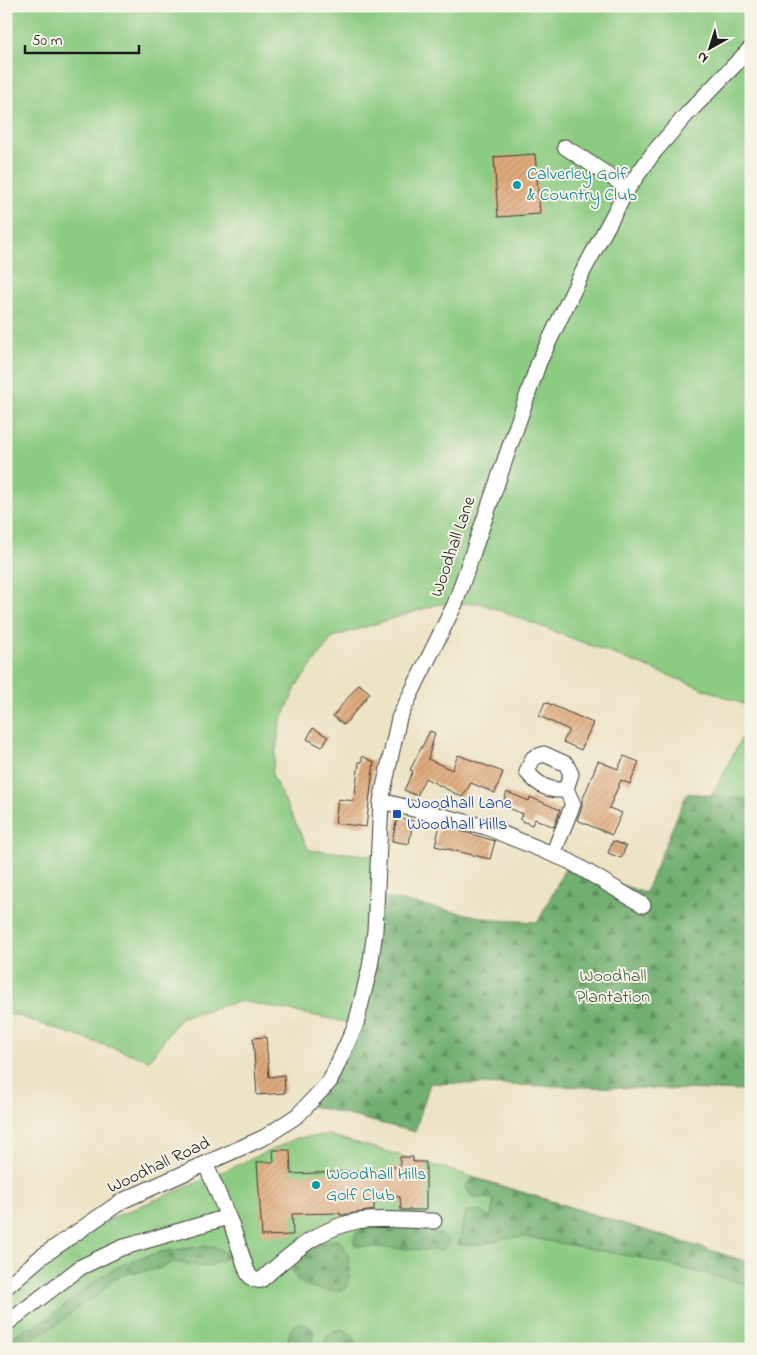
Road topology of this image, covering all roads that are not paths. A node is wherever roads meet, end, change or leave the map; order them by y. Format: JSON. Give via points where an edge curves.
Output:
{"nodes":[{"id":1,"x":751,"y":48,"type":"edge"},
{"id":2,"x":565,"y":147,"type":"dead end"},
{"id":3,"x":628,"y":188,"type":"junction"},
{"id":4,"x":566,"y":789,"type":"dead end"},
{"id":5,"x":381,"y":801,"type":"junction"},
{"id":6,"x":553,"y":854,"type":"junction"},
{"id":7,"x":643,"y":904,"type":"dead end"},
{"id":8,"x":308,"y":1105,"type":"joint"},
{"id":9,"x":206,"y":1165,"type":"junction"},
{"id":10,"x":228,"y":1217,"type":"junction"},
{"id":11,"x":434,"y":1221,"type":"dead end"},
{"id":12,"x":6,"y":1287,"type":"edge"},
{"id":13,"x":6,"y":1324,"type":"edge"}],
"edges":[{"from":1,"to":3,"type":"street","name":"Woodhall Lane","via":[[654,152]]},
{"from":2,"to":3,"type":"street"},
{"from":3,"to":5,"type":"street","name":"Woodhall Lane","via":[[539,362],[455,604],[399,718]]},
{"from":4,"to":6,"type":"street","via":[[573,804]]},
{"from":5,"to":6,"type":"street","via":[[486,827]]},
{"from":5,"to":8,"type":"street","name":"Woodhall Lane","via":[[375,931],[370,967],[356,1024],[339,1065],[330,1081]]},
{"from":6,"to":7,"type":"street","via":[[569,860]]},
{"from":8,"to":9,"type":"street","name":"Woodhall Road","via":[[265,1137]]},
{"from":9,"to":10,"type":"street"},
{"from":9,"to":12,"type":"street","name":"Woodhall Road","via":[[122,1201],[41,1257]]},
{"from":10,"to":11,"type":"street","via":[[246,1271],[257,1281],[304,1242],[358,1220]]},
{"from":10,"to":13,"type":"street","via":[[121,1248],[81,1266]]}]}
